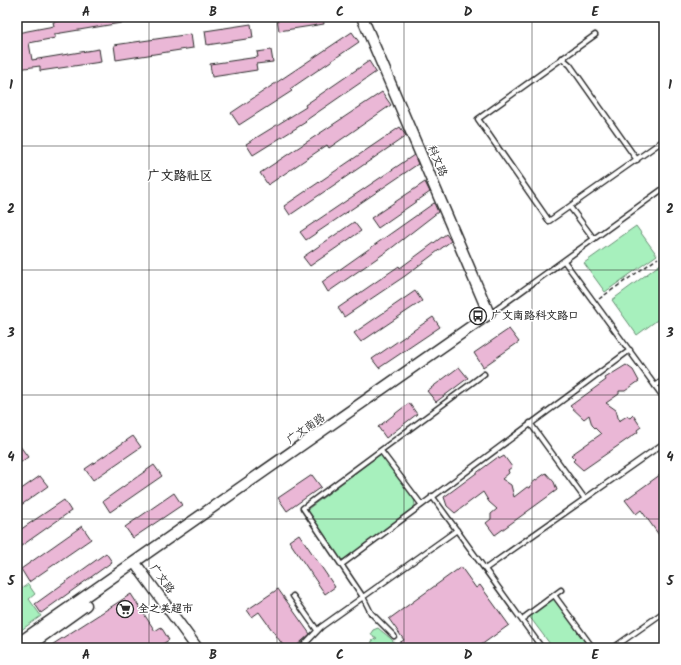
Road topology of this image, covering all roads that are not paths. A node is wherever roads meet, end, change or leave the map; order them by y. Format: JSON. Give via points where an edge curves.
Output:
{"nodes":[{"id":1,"x":362,"y":17,"type":"edge"},
{"id":2,"x":595,"y":35,"type":"dead end"},
{"id":3,"x":562,"y":58,"type":"junction"},
{"id":4,"x":664,"y":140,"type":"edge"},
{"id":5,"x":638,"y":160,"type":"junction"},
{"id":6,"x":664,"y":188,"type":"edge"},
{"id":7,"x":570,"y":207,"type":"junction"},
{"id":8,"x":594,"y":239,"type":"junction"},
{"id":9,"x":564,"y":261,"type":"junction"},
{"id":10,"x":489,"y":314,"type":"junction"},
{"id":11,"x":630,"y":350,"type":"junction"},
{"id":12,"x":484,"y":374,"type":"dead end"},
{"id":13,"x":664,"y":380,"type":"edge"},
{"id":14,"x":655,"y":386,"type":"junction"},
{"id":15,"x":664,"y":398,"type":"edge"},
{"id":16,"x":530,"y":423,"type":"junction"},
{"id":17,"x":664,"y":442,"type":"edge"},
{"id":18,"x":381,"y":451,"type":"junction"},
{"id":19,"x":432,"y":496,"type":"junction"},
{"id":20,"x":585,"y":498,"type":"junction"},
{"id":21,"x":421,"y":504,"type":"junction"},
{"id":22,"x":457,"y":530,"type":"junction"},
{"id":23,"x":135,"y":563,"type":"junction"},
{"id":24,"x":341,"y":565,"type":"junction"},
{"id":25,"x":485,"y":569,"type":"junction"},
{"id":26,"x":560,"y":590,"type":"dead end"},
{"id":27,"x":554,"y":595,"type":"junction"},
{"id":28,"x":293,"y":596,"type":"dead end"},
{"id":29,"x":363,"y":597,"type":"junction"},
{"id":30,"x":664,"y":612,"type":"edge"},
{"id":31,"x":523,"y":622,"type":"junction"},
{"id":32,"x":318,"y":630,"type":"junction"},
{"id":33,"x":394,"y":636,"type":"dead end"},
{"id":34,"x":17,"y":644,"type":"edge"},
{"id":35,"x":26,"y":648,"type":"edge"},
{"id":36,"x":197,"y":648,"type":"edge"},
{"id":37,"x":301,"y":648,"type":"edge"},
{"id":38,"x":542,"y":648,"type":"edge"},
{"id":39,"x":593,"y":648,"type":"edge"},
{"id":40,"x":613,"y":648,"type":"edge"}],
"edges":[{"from":1,"to":10,"type":"street","name":"科文路"},
{"from":2,"to":3,"type":"lane"},
{"from":3,"to":5,"type":"lane","via":[[570,65]]},
{"from":3,"to":7,"type":"lane","via":[[478,119],[549,221]]},
{"from":4,"to":5,"type":"lane"},
{"from":5,"to":7,"type":"lane"},
{"from":6,"to":8,"type":"lane"},
{"from":7,"to":8,"type":"lane"},
{"from":8,"to":9,"type":"lane"},
{"from":9,"to":10,"type":"lane"},
{"from":9,"to":11,"type":"lane"},
{"from":10,"to":23,"type":"street","name":"广文南路"},
{"from":11,"to":14,"type":"lane"},
{"from":11,"to":16,"type":"lane"},
{"from":12,"to":18,"type":"lane"},
{"from":13,"to":14,"type":"lane"},
{"from":14,"to":15,"type":"lane"},
{"from":16,"to":19,"type":"lane"},
{"from":16,"to":20,"type":"lane"},
{"from":17,"to":20,"type":"lane"},
{"from":18,"to":21,"type":"lane"},
{"from":18,"to":24,"type":"lane","via":[[303,508]]},
{"from":19,"to":21,"type":"lane"},
{"from":19,"to":22,"type":"lane"},
{"from":20,"to":25,"type":"lane"},
{"from":21,"to":24,"type":"lane"},
{"from":22,"to":25,"type":"lane"},
{"from":22,"to":29,"type":"lane"},
{"from":23,"to":34,"type":"street","name":"广文南路"},
{"from":23,"to":35,"type":"street","name":"广文南路","via":[[127,575]]},
{"from":23,"to":36,"type":"street","name":"广文路"},
{"from":24,"to":29,"type":"lane"},
{"from":25,"to":31,"type":"lane"},
{"from":26,"to":27,"type":"lane"},
{"from":27,"to":31,"type":"lane","via":[[526,616]]},
{"from":27,"to":39,"type":"lane"},
{"from":28,"to":32,"type":"lane"},
{"from":29,"to":32,"type":"lane"},
{"from":29,"to":33,"type":"lane","via":[[375,618]]},
{"from":30,"to":40,"type":"lane"},
{"from":31,"to":38,"type":"lane"},
{"from":32,"to":37,"type":"lane"}]}
